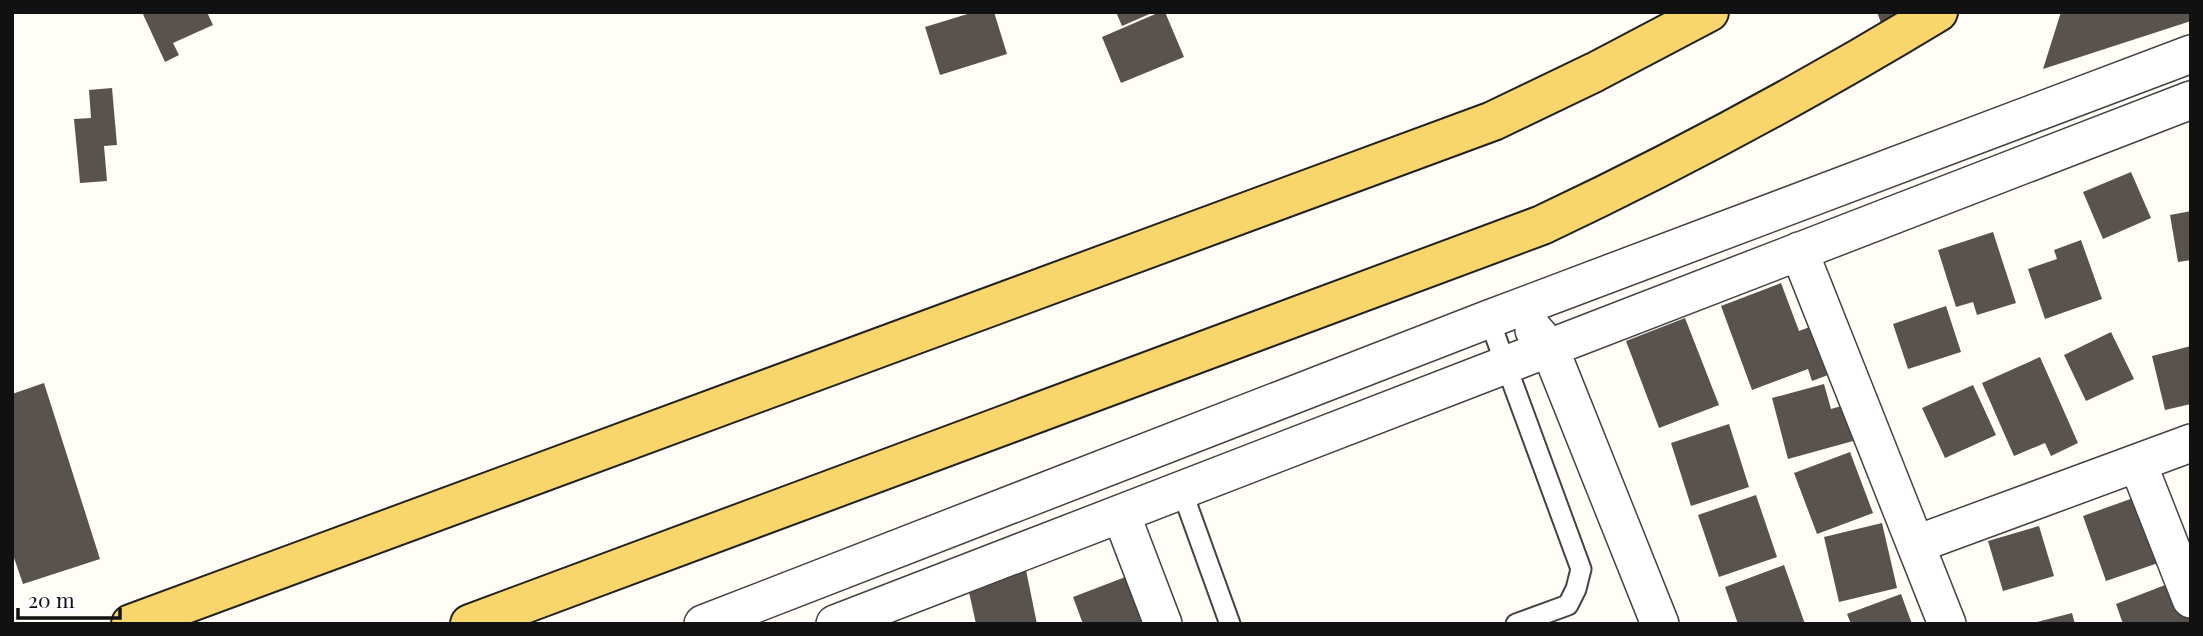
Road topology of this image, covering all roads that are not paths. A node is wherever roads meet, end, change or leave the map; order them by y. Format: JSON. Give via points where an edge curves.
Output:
{"nodes":[{"id":1,"x":1709,"y":12,"type":"edge"},
{"id":2,"x":1938,"y":12,"type":"edge"},
{"id":3,"x":2191,"y":54,"type":"edge"},
{"id":4,"x":2191,"y":100,"type":"edge"},
{"id":5,"x":1799,"y":251,"type":"junction"},
{"id":6,"x":1502,"y":314,"type":"junction"},
{"id":7,"x":1550,"y":349,"type":"junction"},
{"id":8,"x":1507,"y":365,"type":"junction"},
{"id":9,"x":1179,"y":439,"type":"junction"},
{"id":10,"x":2191,"y":443,"type":"edge"},
{"id":11,"x":2138,"y":464,"type":"junction"},
{"id":12,"x":1189,"y":488,"type":"junction"},
{"id":13,"x":1121,"y":514,"type":"junction"},
{"id":14,"x":1917,"y":544,"type":"junction"},
{"id":15,"x":2191,"y":599,"type":"edge"},
{"id":16,"x":131,"y":624,"type":"edge"},
{"id":17,"x":470,"y":624,"type":"edge"},
{"id":18,"x":703,"y":624,"type":"edge"},
{"id":19,"x":835,"y":624,"type":"edge"},
{"id":20,"x":1163,"y":624,"type":"edge"},
{"id":21,"x":1230,"y":624,"type":"edge"},
{"id":22,"x":1516,"y":624,"type":"edge"},
{"id":23,"x":1660,"y":624,"type":"edge"},
{"id":24,"x":1947,"y":624,"type":"edge"}],
"edges":[{"from":1,"to":16,"type":"main road","via":[[1493,121]]},
{"from":2,"to":17,"type":"main road","via":[[1738,128],[1542,225]]},
{"from":3,"to":6,"type":"street"},
{"from":4,"to":5,"type":"street"},
{"from":5,"to":7,"type":"street"},
{"from":5,"to":14,"type":"street"},
{"from":6,"to":7,"type":"street"},
{"from":6,"to":8,"type":"lane"},
{"from":6,"to":9,"type":"street"},
{"from":7,"to":8,"type":"street"},
{"from":7,"to":23,"type":"street"},
{"from":8,"to":12,"type":"street"},
{"from":8,"to":22,"type":"lane","via":[[1581,569],[1567,605]]},
{"from":9,"to":12,"type":"street"},
{"from":9,"to":18,"type":"street"},
{"from":10,"to":11,"type":"street"},
{"from":11,"to":14,"type":"street"},
{"from":11,"to":15,"type":"street"},
{"from":12,"to":13,"type":"street"},
{"from":12,"to":21,"type":"lane"},
{"from":13,"to":19,"type":"street"},
{"from":13,"to":20,"type":"street"},
{"from":14,"to":24,"type":"street"}]}
